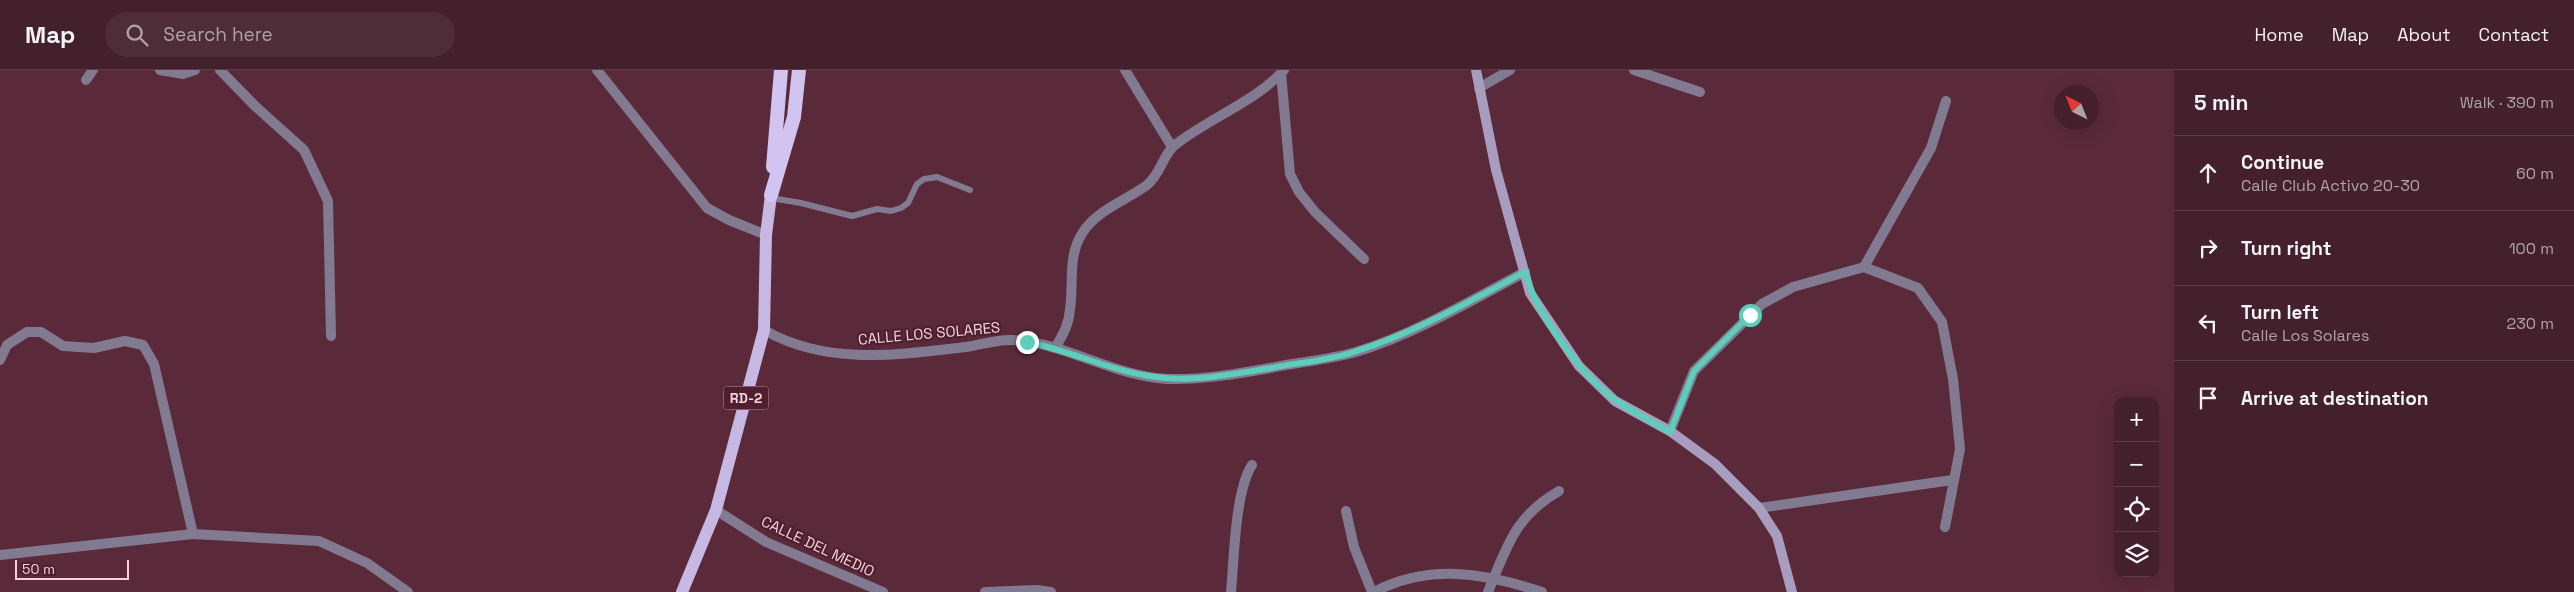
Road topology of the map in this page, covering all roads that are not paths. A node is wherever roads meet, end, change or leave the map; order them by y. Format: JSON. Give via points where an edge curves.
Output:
{"nodes":[{"id":1,"x":93,"y":70,"type":"edge"},
{"id":2,"x":160,"y":70,"type":"edge"},
{"id":3,"x":195,"y":70,"type":"edge"},
{"id":4,"x":220,"y":70,"type":"edge"},
{"id":5,"x":597,"y":70,"type":"edge"},
{"id":6,"x":781,"y":70,"type":"edge"},
{"id":7,"x":798,"y":70,"type":"edge"},
{"id":8,"x":1125,"y":70,"type":"edge"},
{"id":9,"x":1476,"y":70,"type":"edge"},
{"id":10,"x":1510,"y":70,"type":"edge"},
{"id":11,"x":1634,"y":70,"type":"edge"},
{"id":12,"x":1283,"y":72,"type":"edge"},
{"id":13,"x":86,"y":80,"type":"dead end"},
{"id":14,"x":1479,"y":88,"type":"junction"},
{"id":15,"x":1700,"y":92,"type":"dead end"},
{"id":16,"x":1946,"y":101,"type":"dead end"},
{"id":17,"x":1172,"y":147,"type":"junction"},
{"id":18,"x":970,"y":190,"type":"dead end"},
{"id":19,"x":771,"y":197,"type":"junction"},
{"id":20,"x":766,"y":235,"type":"junction"},
{"id":21,"x":1364,"y":259,"type":"dead end"},
{"id":22,"x":1864,"y":267,"type":"junction"},
{"id":23,"x":1525,"y":272,"type":"junction"},
{"id":24,"x":764,"y":330,"type":"junction"},
{"id":25,"x":330,"y":336,"type":"dead end"},
{"id":26,"x":1055,"y":348,"type":"junction"},
{"id":27,"x":0,"y":360,"type":"edge"},
{"id":28,"x":1670,"y":432,"type":"junction"},
{"id":29,"x":1252,"y":465,"type":"dead end"},
{"id":30,"x":1952,"y":480,"type":"junction"},
{"id":31,"x":1559,"y":491,"type":"dead end"},
{"id":32,"x":1759,"y":508,"type":"junction"},
{"id":33,"x":716,"y":510,"type":"junction"},
{"id":34,"x":1346,"y":511,"type":"dead end"},
{"id":35,"x":1945,"y":527,"type":"dead end"},
{"id":36,"x":193,"y":534,"type":"junction"},
{"id":37,"x":0,"y":554,"type":"edge"},
{"id":38,"x":1494,"y":578,"type":"junction"},
{"id":39,"x":408,"y":592,"type":"edge"},
{"id":40,"x":682,"y":592,"type":"edge"},
{"id":41,"x":883,"y":592,"type":"edge"},
{"id":42,"x":985,"y":592,"type":"edge"},
{"id":43,"x":1051,"y":592,"type":"edge"},
{"id":44,"x":1231,"y":592,"type":"edge"},
{"id":45,"x":1373,"y":592,"type":"edge"},
{"id":46,"x":1488,"y":592,"type":"edge"},
{"id":47,"x":1542,"y":592,"type":"edge"},
{"id":48,"x":1792,"y":592,"type":"edge"}],
"edges":[{"from":1,"to":13,"type":"street"},
{"from":2,"to":3,"type":"street","via":[[183,74]]},
{"from":4,"to":25,"type":"street","via":[[304,150],[328,201]]},
{"from":5,"to":20,"type":"street","via":[[707,208]]},
{"from":6,"to":19,"type":"highway","number":"RD-2"},
{"from":7,"to":19,"type":"highway","number":"RD-2","via":[[794,117]]},
{"from":8,"to":17,"type":"street"},
{"from":9,"to":14,"type":"main road"},
{"from":10,"to":14,"type":"street"},
{"from":11,"to":15,"type":"street"},
{"from":12,"to":17,"type":"street"},
{"from":12,"to":21,"type":"street","via":[[1290,174],[1315,212]]},
{"from":14,"to":23,"type":"main road","via":[[1496,170]]},
{"from":16,"to":22,"type":"street","via":[[1930,148]]},
{"from":17,"to":26,"type":"street","via":[[1150,183],[1095,218],[1083,232],[1070,276],[1071,308],[1066,330]]},
{"from":18,"to":19,"type":"lane","via":[[937,177],[924,179],[901,208],[891,211],[877,209],[852,216]]},
{"from":19,"to":20,"type":"main road","number":"RD-2"},
{"from":20,"to":24,"type":"main road","number":"RD-2"},
{"from":22,"to":28,"type":"street","via":[[1793,287],[1762,304],[1694,371]]},
{"from":22,"to":30,"type":"street","via":[[1918,288],[1942,322],[1953,379],[1960,449]]},
{"from":23,"to":26,"type":"street","name":"CALLE LOS SOLARES","via":[[1439,318],[1356,352],[1239,374],[1167,379],[1108,366]]},
{"from":23,"to":28,"type":"main road","via":[[1530,292],[1579,366],[1615,400]]},
{"from":24,"to":26,"type":"street","name":"CALLE LOS SOLARES","via":[[804,348],[866,356],[1013,340]]},
{"from":24,"to":33,"type":"main road","number":"RD-2"},
{"from":27,"to":36,"type":"street","via":[[7,345],[27,332],[41,332],[63,346],[94,348],[125,342],[144,345],[154,364]]},
{"from":28,"to":32,"type":"main road","via":[[1715,464]]},
{"from":29,"to":44,"type":"street","via":[[1240,501]]},
{"from":30,"to":32,"type":"street"},
{"from":30,"to":35,"type":"street"},
{"from":31,"to":38,"type":"street","via":[[1531,511],[1515,530]]},
{"from":32,"to":48,"type":"main road","via":[[1777,536]]},
{"from":33,"to":40,"type":"main road","number":"RD-2"},
{"from":33,"to":41,"type":"street","name":"CALLE DEL MEDIO","via":[[766,542]]},
{"from":34,"to":45,"type":"street","via":[[1354,547]]},
{"from":36,"to":37,"type":"street"},
{"from":36,"to":39,"type":"street","via":[[319,541],[367,562]]},
{"from":38,"to":45,"type":"street","via":[[1443,573],[1394,582]]},
{"from":38,"to":46,"type":"street"},
{"from":38,"to":47,"type":"street"},
{"from":42,"to":43,"type":"street"}]}
